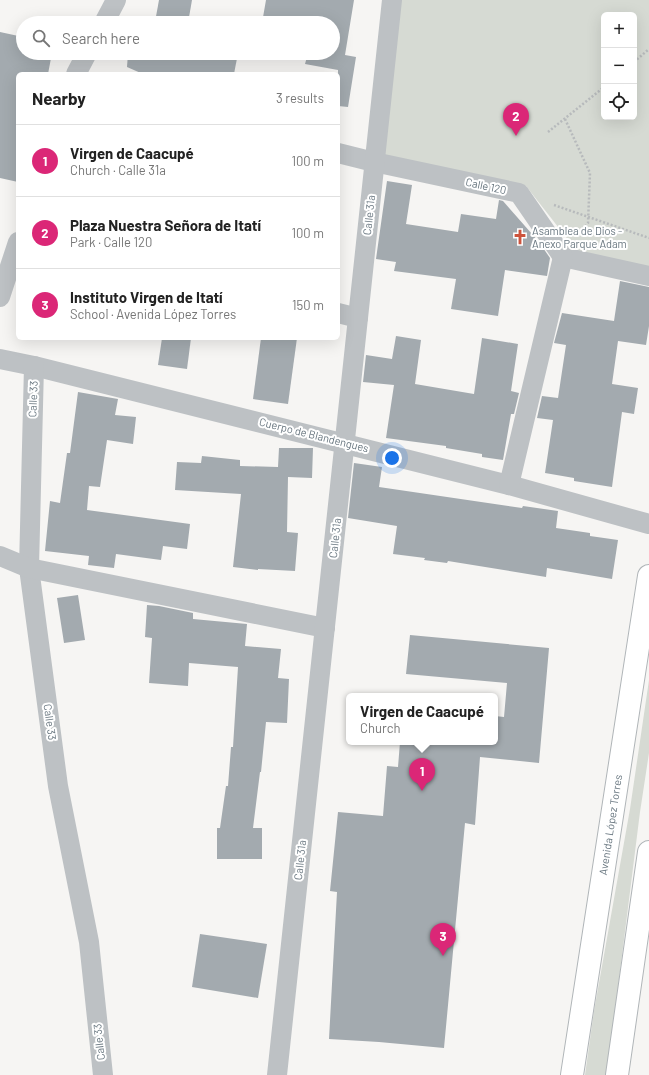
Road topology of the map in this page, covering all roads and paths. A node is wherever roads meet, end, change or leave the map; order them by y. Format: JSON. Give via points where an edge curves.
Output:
{"nodes":[{"id":1,"x":116,"y":0,"type":"edge"},
{"id":2,"x":392,"y":0,"type":"edge"},
{"id":3,"x":108,"y":16,"type":"edge"},
{"id":4,"x":649,"y":49,"type":"edge"},
{"id":5,"x":637,"y":59,"type":"edge"},
{"id":6,"x":84,"y":60,"type":"edge"},
{"id":7,"x":77,"y":72,"type":"edge"},
{"id":8,"x":601,"y":89,"type":"edge"},
{"id":9,"x":565,"y":119,"type":"junction"},
{"id":10,"x":548,"y":132,"type":"dead end"},
{"id":11,"x":340,"y":154,"type":"edge"},
{"id":12,"x":374,"y":162,"type":"junction"},
{"id":13,"x":554,"y":205,"type":"dead end"},
{"id":14,"x":588,"y":217,"type":"junction"},
{"id":15,"x":649,"y":238,"type":"edge"},
{"id":16,"x":16,"y":248,"type":"edge"},
{"id":17,"x":562,"y":257,"type":"junction"},
{"id":18,"x":649,"y":276,"type":"edge"},
{"id":19,"x":0,"y":297,"type":"edge"},
{"id":20,"x":340,"y":314,"type":"edge"},
{"id":21,"x":358,"y":318,"type":"junction"},
{"id":22,"x":0,"y":359,"type":"edge"},
{"id":23,"x":34,"y":366,"type":"junction"},
{"id":24,"x":345,"y":443,"type":"junction"},
{"id":25,"x":510,"y":485,"type":"junction"},
{"id":26,"x":649,"y":524,"type":"edge"},
{"id":27,"x":0,"y":556,"type":"edge"},
{"id":28,"x":29,"y":568,"type":"junction"},
{"id":29,"x":649,"y":576,"type":"edge"},
{"id":30,"x":325,"y":628,"type":"junction"},
{"id":31,"x":649,"y":852,"type":"edge"},
{"id":32,"x":103,"y":1075,"type":"edge"},
{"id":33,"x":278,"y":1075,"type":"edge"},
{"id":34,"x":572,"y":1075,"type":"edge"},
{"id":35,"x":617,"y":1075,"type":"edge"}],
"edges":[{"from":1,"to":3,"type":"street"},
{"from":2,"to":12,"type":"street","name":"Calle 31a"},
{"from":4,"to":5,"type":"path"},
{"from":6,"to":7,"type":"street"},
{"from":8,"to":9,"type":"path"},
{"from":9,"to":10,"type":"path"},
{"from":9,"to":14,"type":"path","via":[[590,173]]},
{"from":11,"to":12,"type":"street","name":"Calle 120"},
{"from":12,"to":17,"type":"street","name":"Calle 120","via":[[519,193]]},
{"from":12,"to":21,"type":"street","name":"Calle 31a"},
{"from":13,"to":14,"type":"path"},
{"from":14,"to":15,"type":"path"},
{"from":14,"to":17,"type":"path","via":[[588,223]]},
{"from":16,"to":19,"type":"street"},
{"from":17,"to":18,"type":"street"},
{"from":17,"to":25,"type":"street"},
{"from":20,"to":21,"type":"street"},
{"from":21,"to":24,"type":"street","name":"Calle 31a"},
{"from":22,"to":23,"type":"street","name":"Cuerpo de Blandengues"},
{"from":23,"to":24,"type":"street","name":"Cuerpo de Blandengues"},
{"from":23,"to":28,"type":"street","name":"Calle 33"},
{"from":24,"to":25,"type":"street","name":"Cuerpo de Blandengues"},
{"from":24,"to":30,"type":"street","name":"Calle 31a"},
{"from":25,"to":26,"type":"street","name":"Cuerpo de Blandengues"},
{"from":27,"to":28,"type":"street"},
{"from":28,"to":30,"type":"street"},
{"from":28,"to":32,"type":"street","name":"Calle 33","via":[[58,786],[89,942]]},
{"from":29,"to":34,"type":"main road","name":"Avenida López Torres"},
{"from":30,"to":33,"type":"street","name":"Calle 31a"},
{"from":31,"to":35,"type":"main road"}]}
